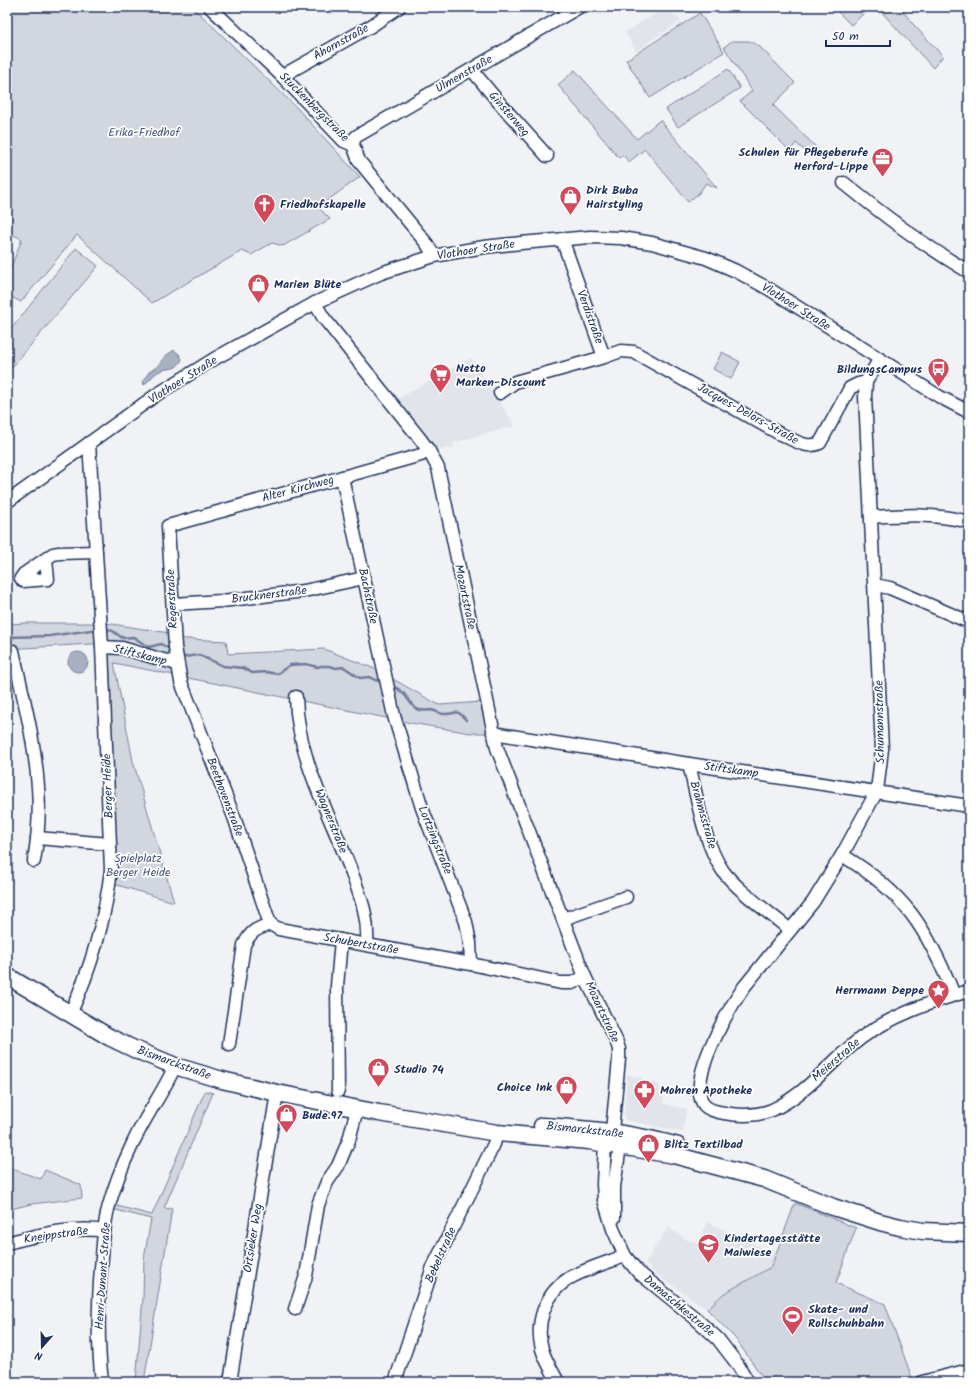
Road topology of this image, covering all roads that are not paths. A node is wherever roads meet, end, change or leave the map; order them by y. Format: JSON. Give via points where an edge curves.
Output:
{"nodes":[{"id":1,"x":210,"y":7,"type":"edge"},
{"id":2,"x":400,"y":7,"type":"edge"},
{"id":3,"x":579,"y":7,"type":"edge"},
{"id":4,"x":472,"y":70,"type":"junction"},
{"id":5,"x":282,"y":76,"type":"junction"},
{"id":6,"x":353,"y":145,"type":"junction"},
{"id":7,"x":547,"y":156,"type":"dead end"},
{"id":8,"x":844,"y":183,"type":"dead end"},
{"id":9,"x":562,"y":239,"type":"junction"},
{"id":10,"x":434,"y":256,"type":"junction"},
{"id":11,"x":969,"y":272,"type":"edge"},
{"id":12,"x":315,"y":303,"type":"junction"},
{"id":13,"x":604,"y":357,"type":"junction"},
{"id":14,"x":879,"y":360,"type":"junction"},
{"id":15,"x":866,"y":382,"type":"junction"},
{"id":16,"x":500,"y":393,"type":"dead end"},
{"id":17,"x":969,"y":412,"type":"edge"},
{"id":18,"x":89,"y":444,"type":"junction"},
{"id":19,"x":428,"y":451,"type":"junction"},
{"id":20,"x":342,"y":477,"type":"junction"},
{"id":21,"x":7,"y":502,"type":"edge"},
{"id":22,"x":870,"y":517,"type":"junction"},
{"id":23,"x":969,"y":522,"type":"edge"},
{"id":24,"x":168,"y":526,"type":"joint"},
{"id":25,"x":96,"y":552,"type":"junction"},
{"id":26,"x":46,"y":560,"type":"dead end"},
{"id":27,"x":364,"y":578,"type":"junction"},
{"id":28,"x":875,"y":585,"type":"junction"},
{"id":29,"x":173,"y":604,"type":"junction"},
{"id":30,"x":969,"y":622,"type":"edge"},
{"id":31,"x":102,"y":647,"type":"junction"},
{"id":32,"x":13,"y":651,"type":"dead end"},
{"id":33,"x":178,"y":668,"type":"junction"},
{"id":34,"x":296,"y":697,"type":"dead end"},
{"id":35,"x":394,"y":716,"type":"joint"},
{"id":36,"x":493,"y":733,"type":"junction"},
{"id":37,"x":689,"y":764,"type":"junction"},
{"id":38,"x":878,"y":792,"type":"junction"},
{"id":39,"x":969,"y":806,"type":"edge"},
{"id":40,"x":38,"y":838,"type":"junction"},
{"id":41,"x":110,"y":844,"type":"junction"},
{"id":42,"x":842,"y":855,"type":"junction"},
{"id":43,"x":34,"y":861,"type":"dead end"},
{"id":44,"x":626,"y":897,"type":"dead end"},
{"id":45,"x":563,"y":919,"type":"junction"},
{"id":46,"x":270,"y":924,"type":"junction"},
{"id":47,"x":790,"y":930,"type":"junction"},
{"id":48,"x":341,"y":940,"type":"junction"},
{"id":49,"x":367,"y":945,"type":"junction"},
{"id":50,"x":471,"y":964,"type":"junction"},
{"id":51,"x":7,"y":976,"type":"edge"},
{"id":52,"x":585,"y":977,"type":"junction"},
{"id":53,"x":969,"y":991,"type":"edge"},
{"id":54,"x":954,"y":995,"type":"junction"},
{"id":55,"x":70,"y":1014,"type":"junction"},
{"id":56,"x":229,"y":1044,"type":"dead end"},
{"id":57,"x":175,"y":1066,"type":"junction"},
{"id":58,"x":338,"y":1091,"type":"dead end"},
{"id":59,"x":277,"y":1093,"type":"junction"},
{"id":60,"x":705,"y":1106,"type":"joint"},
{"id":61,"x":357,"y":1109,"type":"junction"},
{"id":62,"x":446,"y":1123,"type":"junction"},
{"id":63,"x":497,"y":1133,"type":"junction"},
{"id":64,"x":613,"y":1140,"type":"junction"},
{"id":65,"x":104,"y":1231,"type":"junction"},
{"id":66,"x":969,"y":1233,"type":"edge"},
{"id":67,"x":7,"y":1243,"type":"edge"},
{"id":68,"x":625,"y":1256,"type":"junction"},
{"id":69,"x":295,"y":1309,"type":"dead end"},
{"id":70,"x":969,"y":1370,"type":"edge"},
{"id":71,"x":102,"y":1382,"type":"edge"},
{"id":72,"x":230,"y":1382,"type":"edge"},
{"id":73,"x":395,"y":1382,"type":"edge"},
{"id":74,"x":558,"y":1382,"type":"edge"},
{"id":75,"x":748,"y":1382,"type":"edge"},
{"id":76,"x":922,"y":1382,"type":"edge"}],
"edges":[{"from":1,"to":5,"type":"street","name":"Stuckenbergstraße"},
{"from":2,"to":5,"type":"street","name":"Ahornstraße"},
{"from":3,"to":4,"type":"street","name":"Ulmenstraße"},
{"from":4,"to":6,"type":"street","name":"Ulmenstraße","via":[[357,136]]},
{"from":4,"to":7,"type":"street","name":"Ginsterweg"},
{"from":5,"to":6,"type":"street","name":"Stuckenbergstraße","via":[[344,141]]},
{"from":6,"to":10,"type":"street","name":"Stuckenbergstraße","via":[[359,161],[428,244]]},
{"from":8,"to":11,"type":"street","via":[[880,213]]},
{"from":9,"to":10,"type":"street","name":"Vlothoer Straße","via":[[484,247]]},
{"from":9,"to":13,"type":"street","name":"Verdistraße"},
{"from":9,"to":14,"type":"street","name":"Vlothoer Straße","via":[[620,238],[706,258],[769,289]]},
{"from":10,"to":12,"type":"street","name":"Vlothoer Straße","via":[[381,273]]},
{"from":12,"to":18,"type":"street","name":"Vlothoer Straße","via":[[156,395]]},
{"from":12,"to":19,"type":"street","name":"Mozartstraße","via":[[323,317]]},
{"from":13,"to":15,"type":"street","name":"Jacques-Delors-Straße","via":[[621,351],[634,352],[780,434],[805,445],[814,446],[820,443],[850,388]]},
{"from":13,"to":16,"type":"street","name":"Verdistraße","via":[[515,382]]},
{"from":14,"to":15,"type":"street","name":"Schumannstraße"},
{"from":14,"to":17,"type":"street","name":"Vlothoer Straße"},
{"from":15,"to":22,"type":"street","name":"Schumannstraße"},
{"from":18,"to":21,"type":"street","name":"Vlothoer Straße"},
{"from":18,"to":25,"type":"street","name":"Berger Heide"},
{"from":19,"to":20,"type":"street","name":"Alter Kirchweg"},
{"from":19,"to":36,"type":"street","name":"Mozartstraße","via":[[438,468],[441,481]]},
{"from":20,"to":24,"type":"street","name":"Alter Kirchweg"},
{"from":20,"to":27,"type":"street","name":"Bachstraße"},
{"from":22,"to":23,"type":"street","via":[[919,514]]},
{"from":22,"to":28,"type":"street","name":"Schumannstraße"},
{"from":24,"to":29,"type":"street","name":"Regerstraße"},
{"from":25,"to":26,"type":"street","via":[[59,553]]},
{"from":25,"to":31,"type":"street","name":"Berger Heide"},
{"from":27,"to":29,"type":"street","name":"Brucknerstraße","via":[[304,591]]},
{"from":27,"to":35,"type":"street","name":"Bachstraße"},
{"from":28,"to":30,"type":"street","via":[[890,588]]},
{"from":28,"to":38,"type":"street","name":"Schumannstraße","via":[[882,749]]},
{"from":29,"to":33,"type":"street","name":"Regerstraße"},
{"from":31,"to":33,"type":"street","name":"Stiftskamp","via":[[122,648]]},
{"from":31,"to":41,"type":"street","name":"Berger Heide"},
{"from":32,"to":40,"type":"street","via":[[35,757]]},
{"from":33,"to":46,"type":"street","name":"Beethovenstraße","via":[[181,682],[234,817]]},
{"from":34,"to":49,"type":"street","name":"Wagnerstraße","via":[[300,734],[312,774],[362,902],[367,924]]},
{"from":35,"to":50,"type":"street","name":"Lortzingstraße","via":[[422,808],[466,922]]},
{"from":36,"to":37,"type":"street","name":"Stiftskamp"},
{"from":36,"to":45,"type":"street","name":"Mozartstraße"},
{"from":37,"to":38,"type":"street","name":"Stiftskamp"},
{"from":37,"to":47,"type":"street","name":"Brahmsstraße","via":[[702,818],[717,863],[734,883]]},
{"from":38,"to":39,"type":"street","name":"Stiftskamp"},
{"from":38,"to":42,"type":"street","name":"Schumannstraße"},
{"from":40,"to":41,"type":"street"},
{"from":40,"to":43,"type":"street"},
{"from":41,"to":55,"type":"street","name":"Berger Heide","via":[[110,883],[98,937]]},
{"from":42,"to":47,"type":"street","name":"Schumannstraße","via":[[817,896]]},
{"from":42,"to":54,"type":"street","via":[[880,881],[908,909],[934,948]]},
{"from":44,"to":45,"type":"street"},
{"from":45,"to":52,"type":"street","name":"Mozartstraße"},
{"from":46,"to":48,"type":"street","name":"Schubertstraße","via":[[279,929]]},
{"from":46,"to":56,"type":"street","via":[[255,930],[244,945]]},
{"from":47,"to":60,"type":"street","name":"Schumannstraße","via":[[733,1003],[708,1054],[699,1091]]},
{"from":48,"to":49,"type":"street","name":"Schubertstraße"},
{"from":48,"to":58,"type":"street","via":[[337,986]]},
{"from":49,"to":50,"type":"street","name":"Schubertstraße"},
{"from":50,"to":52,"type":"street","name":"Schubertstraße","via":[[562,983],[572,983]]},
{"from":51,"to":55,"type":"main road","name":"Bismarckstraße"},
{"from":52,"to":64,"type":"street","name":"Mozartstraße","via":[[619,1049]]},
{"from":53,"to":54,"type":"street","name":"Meierstraße"},
{"from":54,"to":60,"type":"street","name":"Meierstraße","via":[[881,1025],[862,1037],[791,1099],[770,1110],[745,1115],[719,1112]]},
{"from":55,"to":57,"type":"main road","name":"Bismarckstraße","via":[[109,1037]]},
{"from":57,"to":59,"type":"main road","name":"Bismarckstraße"},
{"from":57,"to":65,"type":"street","name":"Henri-Dunant-Straße","via":[[133,1142],[109,1205]]},
{"from":59,"to":61,"type":"main road","name":"Bismarckstraße"},
{"from":59,"to":72,"type":"street","name":"Ortsieker Weg"},
{"from":61,"to":62,"type":"main road","name":"Bismarckstraße"},
{"from":61,"to":69,"type":"street","via":[[349,1140],[318,1205],[306,1276]]},
{"from":62,"to":63,"type":"main road","name":"Bismarckstraße"},
{"from":62,"to":64,"type":"main road","name":"Bismarckstraße","via":[[499,1123]]},
{"from":63,"to":64,"type":"main road","name":"Bismarckstraße","via":[[589,1141]]},
{"from":63,"to":73,"type":"street","name":"Bebelstraße","via":[[494,1144],[433,1267]]},
{"from":64,"to":66,"type":"main road","name":"Bismarckstraße","via":[[639,1136],[702,1154],[839,1209],[880,1222],[923,1231]]},
{"from":64,"to":68,"type":"street","name":"Damaschkestraße","via":[[603,1184],[604,1200]]},
{"from":65,"to":67,"type":"street","name":"Kneippstraße","via":[[83,1229],[50,1233]]},
{"from":65,"to":71,"type":"street","name":"Henri-Dunant-Straße","via":[[99,1306]]},
{"from":68,"to":74,"type":"street","via":[[569,1279],[560,1285],[544,1309],[540,1321],[542,1350]]},
{"from":68,"to":75,"type":"street","name":"Damaschkestraße","via":[[638,1272],[718,1339]]},
{"from":70,"to":76,"type":"street"}]}
